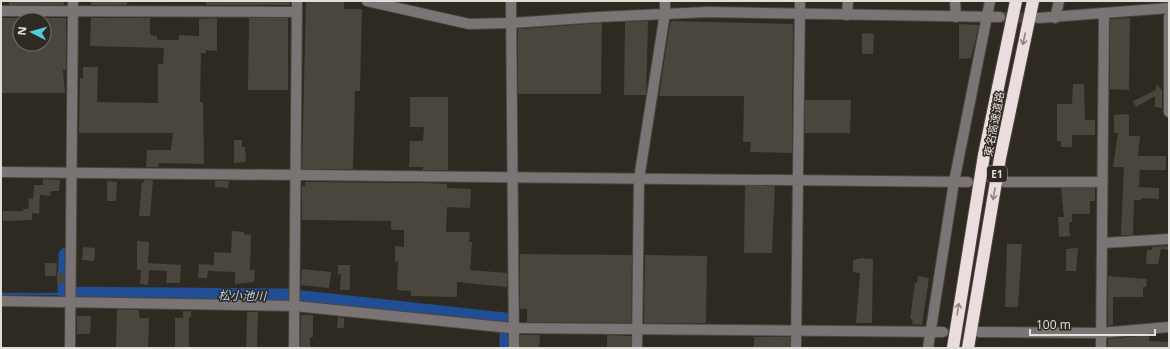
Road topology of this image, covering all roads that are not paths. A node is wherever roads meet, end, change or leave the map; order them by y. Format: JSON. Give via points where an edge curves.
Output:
{"nodes":[{"id":1,"x":73,"y":1,"type":"edge"},
{"id":2,"x":297,"y":1,"type":"edge"},
{"id":3,"x":366,"y":1,"type":"edge"},
{"id":4,"x":511,"y":1,"type":"edge"},
{"id":5,"x":665,"y":1,"type":"edge"},
{"id":6,"x":800,"y":1,"type":"edge"},
{"id":7,"x":848,"y":1,"type":"edge"},
{"id":8,"x":956,"y":1,"type":"edge"},
{"id":9,"x":990,"y":1,"type":"edge"},
{"id":10,"x":1016,"y":1,"type":"edge"},
{"id":11,"x":1033,"y":1,"type":"edge"},
{"id":12,"x":1059,"y":1,"type":"edge"},
{"id":13,"x":1169,"y":8,"type":"edge"},
{"id":14,"x":1,"y":11,"type":"edge"},
{"id":15,"x":73,"y":12,"type":"junction"},
{"id":16,"x":297,"y":12,"type":"junction"},
{"id":17,"x":665,"y":13,"type":"junction"},
{"id":18,"x":1104,"y":13,"type":"junction"},
{"id":19,"x":800,"y":14,"type":"junction"},
{"id":20,"x":847,"y":15,"type":"junction"},
{"id":21,"x":956,"y":17,"type":"junction"},
{"id":22,"x":987,"y":17,"type":"junction"},
{"id":23,"x":1000,"y":17,"type":"tunnel mouth"},
{"id":24,"x":1169,"y":17,"type":"edge"},
{"id":25,"x":1038,"y":18,"type":"tunnel mouth"},
{"id":26,"x":1055,"y":18,"type":"junction"},
{"id":27,"x":512,"y":23,"type":"junction"},
{"id":28,"x":1169,"y":85,"type":"edge"},
{"id":29,"x":1169,"y":112,"type":"edge"},
{"id":30,"x":1,"y":172,"type":"edge"},
{"id":31,"x":72,"y":172,"type":"junction"},
{"id":32,"x":295,"y":174,"type":"junction"},
{"id":33,"x":513,"y":176,"type":"junction"},
{"id":34,"x":639,"y":179,"type":"junction"},
{"id":35,"x":797,"y":180,"type":"junction"},
{"id":36,"x":954,"y":182,"type":"junction"},
{"id":37,"x":968,"y":182,"type":"dead end"},
{"id":38,"x":1004,"y":182,"type":"dead end"},
{"id":39,"x":1102,"y":182,"type":"junction"},
{"id":40,"x":1169,"y":239,"type":"edge"},
{"id":41,"x":1102,"y":244,"type":"junction"},
{"id":42,"x":1,"y":301,"type":"edge"},
{"id":43,"x":71,"y":302,"type":"junction"},
{"id":44,"x":295,"y":305,"type":"junction"},
{"id":45,"x":1169,"y":326,"type":"edge"},
{"id":46,"x":509,"y":327,"type":"junction"},
{"id":47,"x":637,"y":329,"type":"junction"},
{"id":48,"x":796,"y":330,"type":"junction"},
{"id":49,"x":930,"y":331,"type":"junction"},
{"id":50,"x":943,"y":332,"type":"dead end"},
{"id":51,"x":979,"y":332,"type":"dead end"},
{"id":52,"x":1101,"y":333,"type":"junction"},
{"id":53,"x":70,"y":348,"type":"edge"},
{"id":54,"x":294,"y":348,"type":"edge"},
{"id":55,"x":514,"y":348,"type":"edge"},
{"id":56,"x":637,"y":348,"type":"edge"},
{"id":57,"x":796,"y":348,"type":"edge"},
{"id":58,"x":928,"y":348,"type":"edge"},
{"id":59,"x":952,"y":348,"type":"edge"},
{"id":60,"x":968,"y":348,"type":"edge"},
{"id":61,"x":1101,"y":348,"type":"edge"}],
"edges":[{"from":1,"to":15,"type":"street"},
{"from":2,"to":16,"type":"street"},
{"from":3,"to":27,"type":"street","via":[[469,24]]},
{"from":4,"to":27,"type":"street"},
{"from":5,"to":17,"type":"street"},
{"from":6,"to":19,"type":"street"},
{"from":7,"to":20,"type":"street"},
{"from":8,"to":21,"type":"street"},
{"from":9,"to":22,"type":"street"},
{"from":59,"to":10,"type":"highway","name":"東名高速道路","number":"E1","one_way":true,"via":[[983,163]]},
{"from":11,"to":60,"type":"highway","name":"東名高速道路","number":"E1","one_way":true,"via":[[1000,158]]},
{"from":12,"to":26,"type":"street"},
{"from":13,"to":18,"type":"street"},
{"from":14,"to":15,"type":"street"},
{"from":15,"to":16,"type":"street"},
{"from":15,"to":31,"type":"street"},
{"from":16,"to":32,"type":"street"},
{"from":17,"to":19,"type":"street"},
{"from":17,"to":27,"type":"street"},
{"from":17,"to":34,"type":"street"},
{"from":18,"to":26,"type":"street"},
{"from":18,"to":39,"type":"street"},
{"from":19,"to":20,"type":"street"},
{"from":19,"to":35,"type":"street"},
{"from":20,"to":21,"type":"street"},
{"from":21,"to":22,"type":"street"},
{"from":22,"to":23,"type":"street"},
{"from":22,"to":36,"type":"street"},
{"from":24,"to":28,"type":"street"},
{"from":25,"to":26,"type":"street"},
{"from":27,"to":33,"type":"street"},
{"from":28,"to":29,"type":"street"},
{"from":30,"to":31,"type":"street"},
{"from":31,"to":32,"type":"street"},
{"from":31,"to":43,"type":"street"},
{"from":32,"to":33,"type":"street"},
{"from":32,"to":44,"type":"street"},
{"from":33,"to":34,"type":"street"},
{"from":33,"to":46,"type":"street"},
{"from":34,"to":35,"type":"street"},
{"from":34,"to":47,"type":"street"},
{"from":35,"to":36,"type":"street"},
{"from":35,"to":48,"type":"street"},
{"from":36,"to":37,"type":"street"},
{"from":36,"to":49,"type":"street"},
{"from":38,"to":39,"type":"street"},
{"from":39,"to":41,"type":"street"},
{"from":40,"to":41,"type":"street"},
{"from":41,"to":52,"type":"street"},
{"from":42,"to":43,"type":"street"},
{"from":43,"to":44,"type":"street"},
{"from":43,"to":53,"type":"street"},
{"from":44,"to":46,"type":"street"},
{"from":44,"to":54,"type":"street"},
{"from":45,"to":52,"type":"street"},
{"from":46,"to":47,"type":"street"},
{"from":46,"to":55,"type":"street"},
{"from":47,"to":48,"type":"street"},
{"from":47,"to":56,"type":"street"},
{"from":48,"to":49,"type":"street"},
{"from":48,"to":57,"type":"street"},
{"from":49,"to":50,"type":"street"},
{"from":49,"to":58,"type":"street"},
{"from":51,"to":52,"type":"street"},
{"from":52,"to":61,"type":"street"}]}
